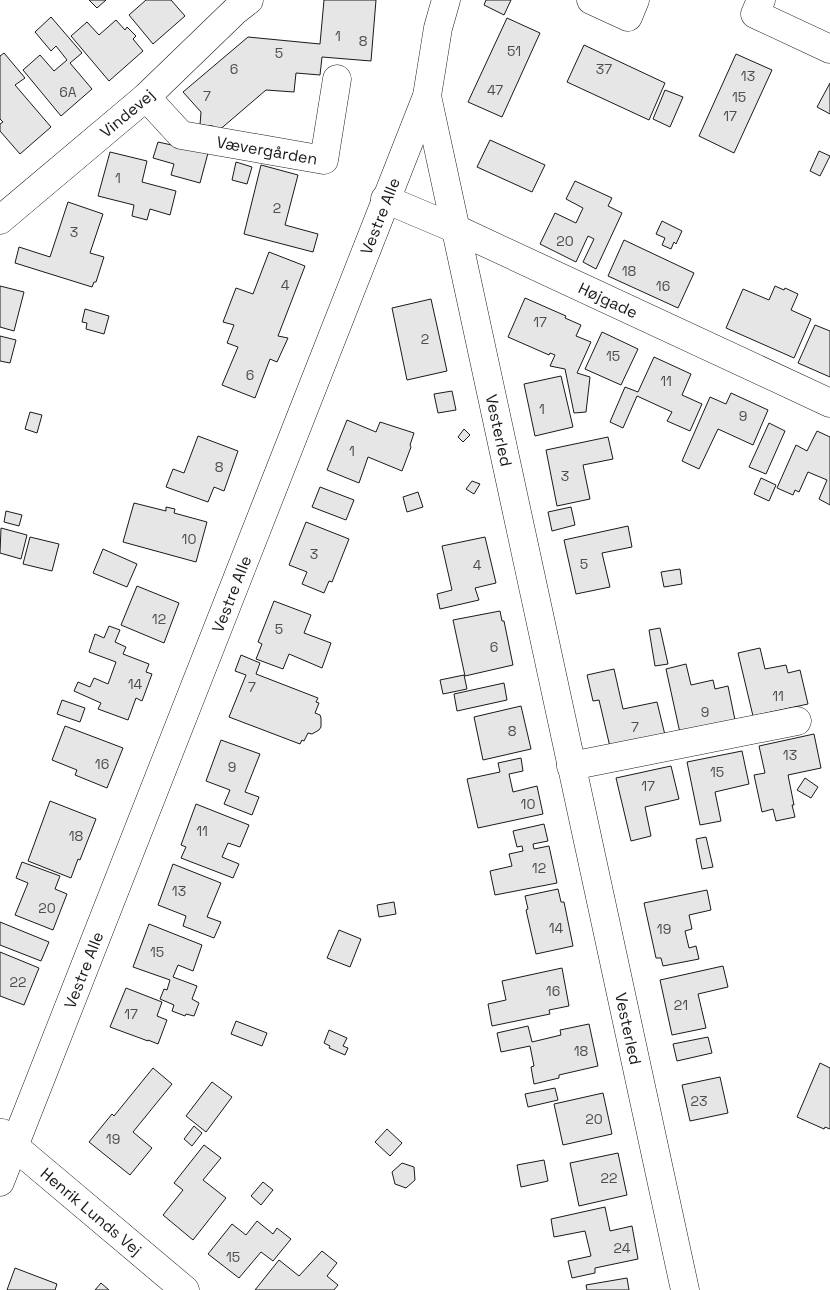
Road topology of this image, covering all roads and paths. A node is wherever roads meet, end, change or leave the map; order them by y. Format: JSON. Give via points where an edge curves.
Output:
{"nodes":[{"id":1,"x":446,"y":0,"type":"edge"},
{"id":2,"x":591,"y":0,"type":"edge"},
{"id":3,"x":635,"y":0,"type":"edge"},
{"id":4,"x":761,"y":0,"type":"edge"},
{"id":5,"x":237,"y":4,"type":"edge"},
{"id":6,"x":830,"y":49,"type":"edge"},
{"id":7,"x":336,"y":79,"type":"dead end"},
{"id":8,"x":427,"y":96,"type":"junction"},
{"id":9,"x":146,"y":97,"type":"junction"},
{"id":10,"x":385,"y":199,"type":"junction"},
{"id":11,"x":0,"y":220,"type":"edge"},
{"id":12,"x":456,"y":230,"type":"junction"},
{"id":13,"x":830,"y":403,"type":"edge"},
{"id":14,"x":797,"y":721,"type":"dead end"},
{"id":15,"x":571,"y":766,"type":"junction"},
{"id":16,"x":7,"y":1138,"type":"edge"},
{"id":17,"x":0,"y":1182,"type":"edge"},
{"id":18,"x":185,"y":1290,"type":"edge"},
{"id":19,"x":685,"y":1290,"type":"edge"}],
"edges":[{"from":1,"to":8,"type":"street","name":"Vestre Alle"},
{"from":2,"to":3,"type":"street","via":[[628,17]]},
{"from":4,"to":6,"type":"street","via":[[755,14]]},
{"from":5,"to":9,"type":"street","name":"Vindevej"},
{"from":7,"to":9,"type":"street","name":"Vævergården","via":[[324,160],[182,134]]},
{"from":8,"to":10,"type":"street","name":"Vestre Alle"},
{"from":8,"to":12,"type":"street","name":"Vesterled"},
{"from":9,"to":11,"type":"street","name":"Vindevej"},
{"from":10,"to":12,"type":"street","name":"Højgade"},
{"from":10,"to":16,"type":"street","name":"Vestre Alle"},
{"from":12,"to":13,"type":"street","name":"Højgade"},
{"from":12,"to":15,"type":"street","name":"Vesterled"},
{"from":14,"to":15,"type":"street"},
{"from":15,"to":19,"type":"street","name":"Vesterled"},
{"from":16,"to":17,"type":"street","name":"Vestre Alle"},
{"from":16,"to":18,"type":"street","name":"Henrik Lunds Vej"}]}
